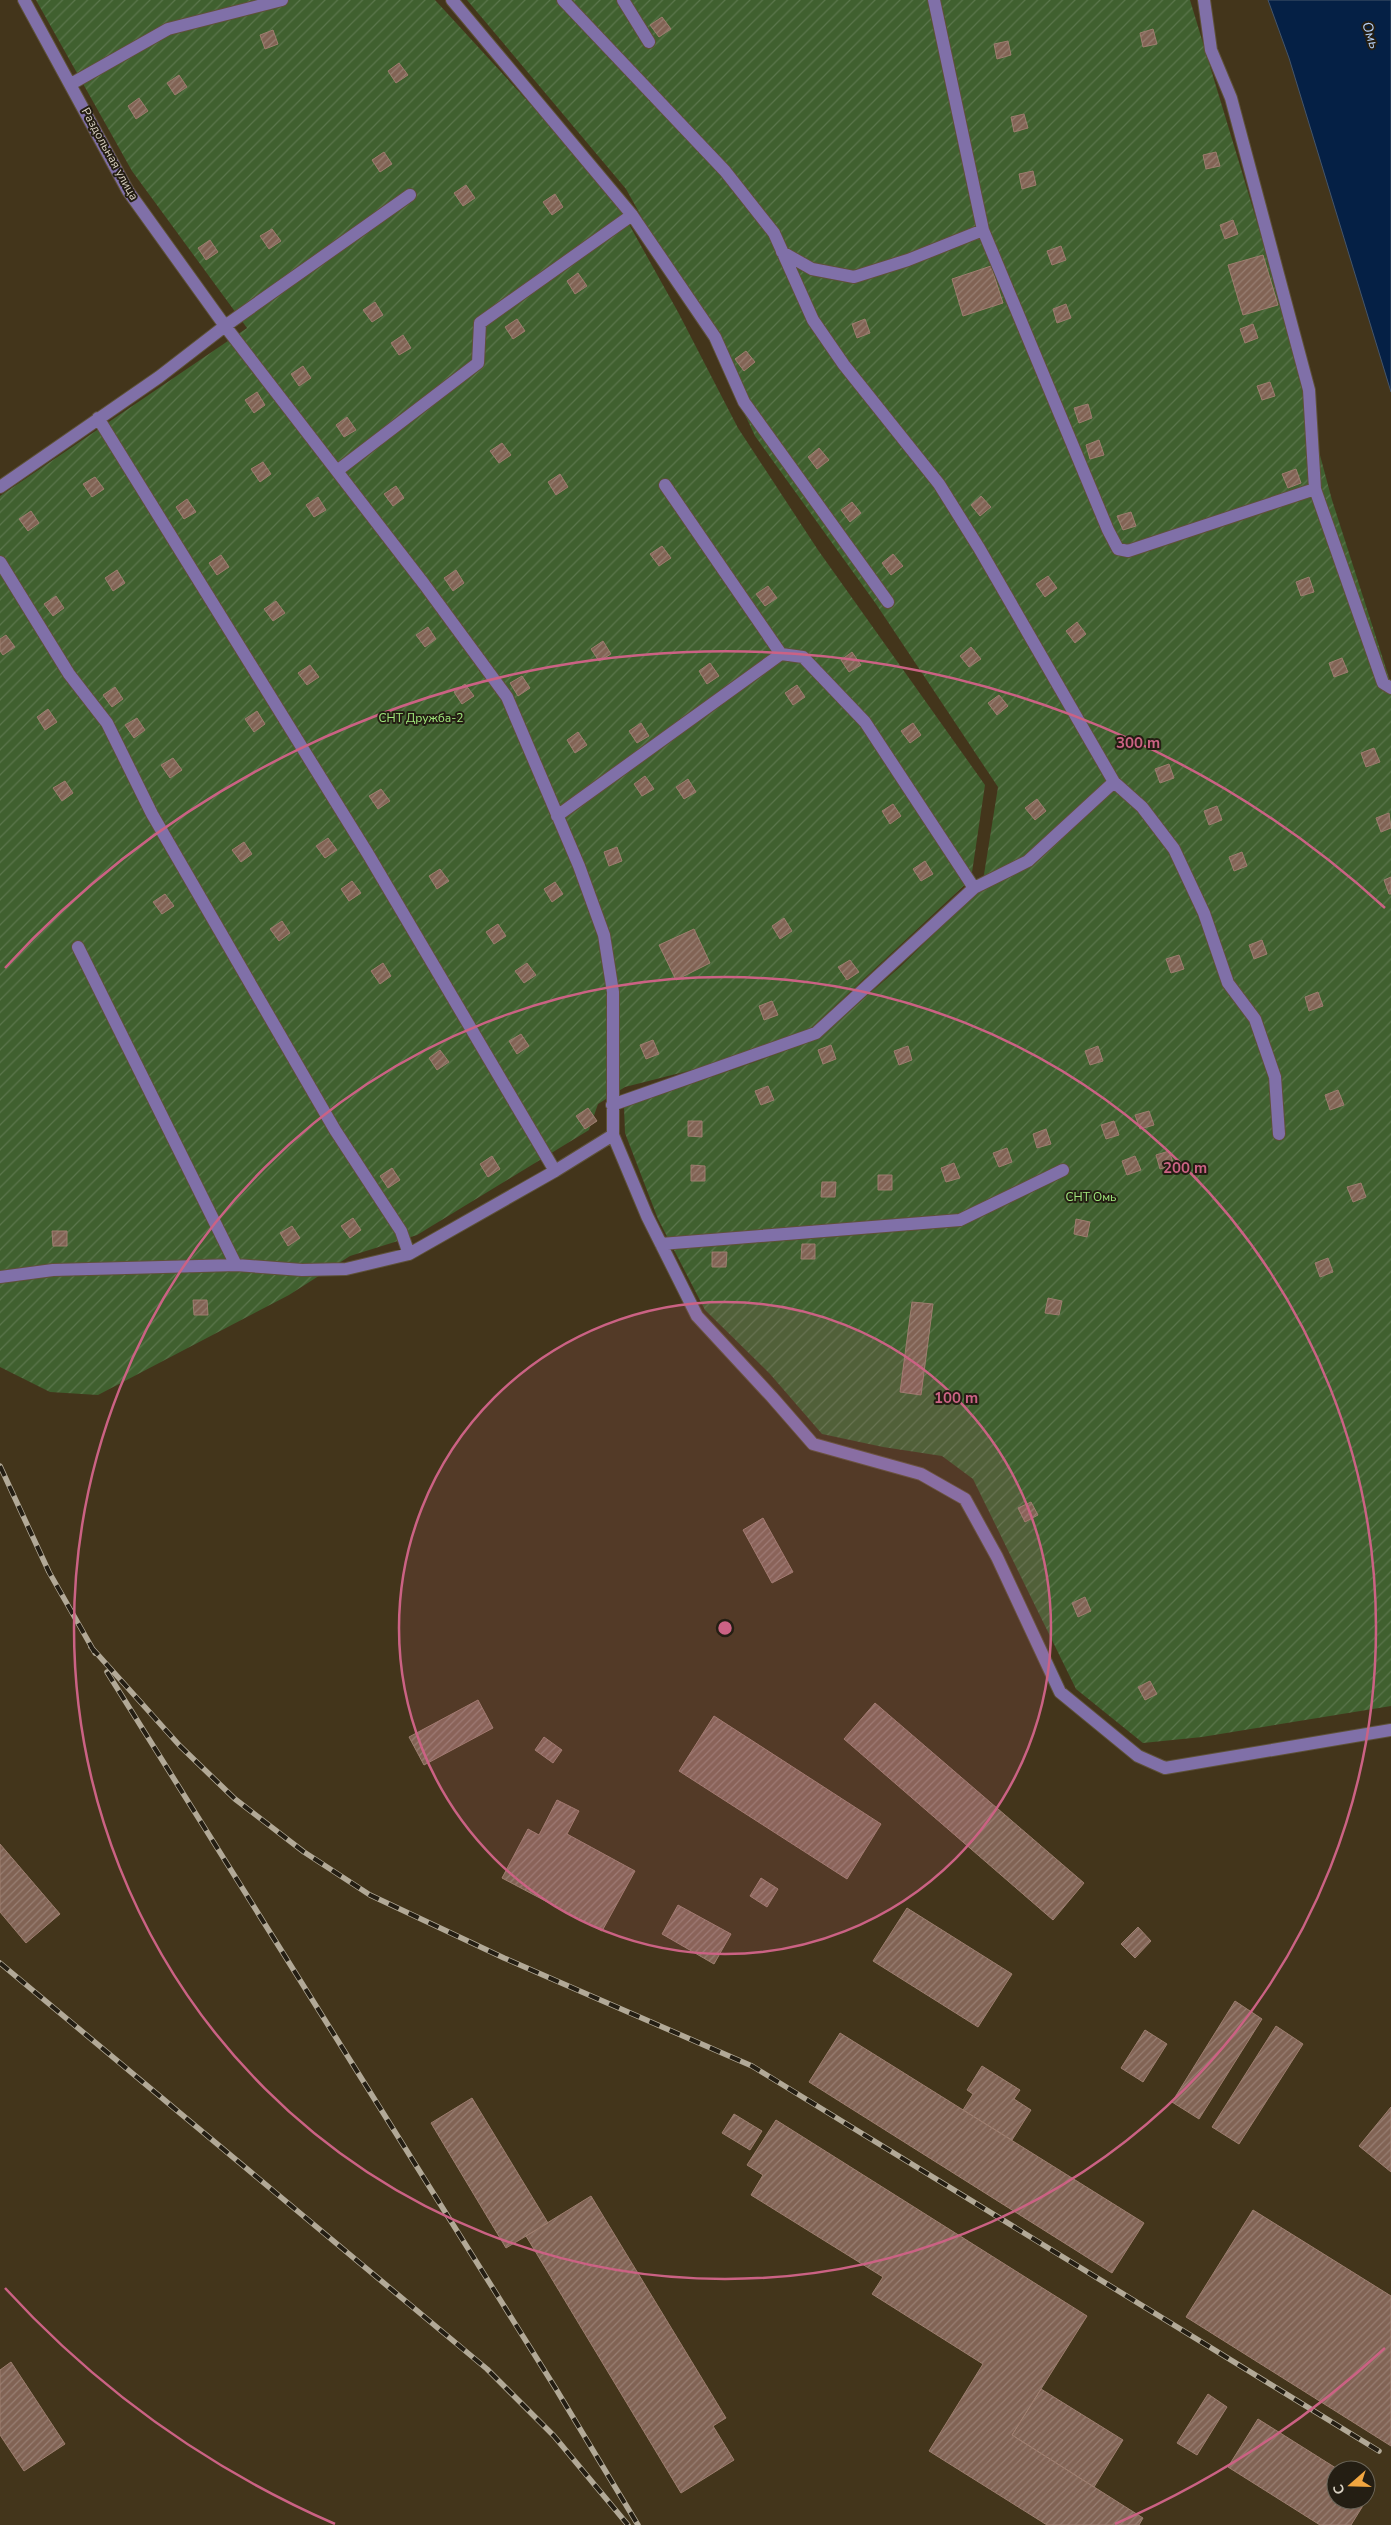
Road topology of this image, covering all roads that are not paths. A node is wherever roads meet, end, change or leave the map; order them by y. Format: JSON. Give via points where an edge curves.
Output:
{"nodes":[{"id":1,"x":24,"y":0,"type":"edge"},
{"id":2,"x":282,"y":0,"type":"edge"},
{"id":3,"x":452,"y":0,"type":"edge"},
{"id":4,"x":562,"y":0,"type":"edge"},
{"id":5,"x":623,"y":0,"type":"edge"},
{"id":6,"x":934,"y":0,"type":"edge"},
{"id":7,"x":1204,"y":0,"type":"edge"},
{"id":8,"x":649,"y":42,"type":"dead end"},
{"id":9,"x":71,"y":84,"type":"junction"},
{"id":10,"x":410,"y":195,"type":"dead end"},
{"id":11,"x":632,"y":215,"type":"junction"},
{"id":12,"x":983,"y":230,"type":"junction"},
{"id":13,"x":782,"y":252,"type":"junction"},
{"id":14,"x":225,"y":326,"type":"junction"},
{"id":15,"x":98,"y":418,"type":"junction"},
{"id":16,"x":337,"y":471,"type":"junction"},
{"id":17,"x":666,"y":485,"type":"dead end"},
{"id":18,"x":0,"y":487,"type":"edge"},
{"id":19,"x":1315,"y":489,"type":"junction"},
{"id":20,"x":0,"y":562,"type":"edge"},
{"id":21,"x":888,"y":602,"type":"dead end"},
{"id":22,"x":781,"y":654,"type":"junction"},
{"id":23,"x":1391,"y":688,"type":"edge"},
{"id":24,"x":1114,"y":782,"type":"junction"},
{"id":25,"x":557,"y":816,"type":"junction"},
{"id":26,"x":974,"y":888,"type":"junction"},
{"id":27,"x":78,"y":947,"type":"dead end"},
{"id":28,"x":612,"y":1105,"type":"junction"},
{"id":29,"x":1279,"y":1134,"type":"dead end"},
{"id":30,"x":613,"y":1135,"type":"junction"},
{"id":31,"x":1063,"y":1170,"type":"dead end"},
{"id":32,"x":556,"y":1171,"type":"junction"},
{"id":33,"x":661,"y":1244,"type":"junction"},
{"id":34,"x":409,"y":1254,"type":"junction"},
{"id":35,"x":236,"y":1265,"type":"junction"},
{"id":36,"x":0,"y":1277,"type":"edge"},
{"id":37,"x":1391,"y":1730,"type":"edge"}],
"edges":[{"from":1,"to":9,"type":"street","name":"Раздольная улица"},
{"from":2,"to":9,"type":"street","via":[[168,29]]},
{"from":3,"to":11,"type":"street"},
{"from":4,"to":13,"type":"street","via":[[725,171],[774,233]]},
{"from":5,"to":8,"type":"street"},
{"from":6,"to":12,"type":"street"},
{"from":7,"to":19,"type":"street","via":[[1211,50],[1230,98],[1309,390]]},
{"from":9,"to":14,"type":"street","name":"Раздольная улица","via":[[128,192]]},
{"from":10,"to":14,"type":"street"},
{"from":11,"to":16,"type":"street","via":[[480,323],[478,363]]},
{"from":11,"to":21,"type":"street","via":[[715,337],[744,402]]},
{"from":12,"to":13,"type":"street","via":[[908,260],[854,277],[812,269]]},
{"from":12,"to":19,"type":"street","via":[[1118,549],[1128,551]]},
{"from":13,"to":24,"type":"street","via":[[813,320],[844,365],[939,484]]},
{"from":14,"to":15,"type":"street","via":[[159,377]]},
{"from":14,"to":16,"type":"street","name":"Раздольная улица"},
{"from":15,"to":18,"type":"street"},
{"from":15,"to":32,"type":"street","via":[[368,854]]},
{"from":16,"to":25,"type":"street","name":"Раздольная улица","via":[[506,698]]},
{"from":17,"to":22,"type":"street"},
{"from":19,"to":23,"type":"street","via":[[1383,683]]},
{"from":20,"to":34,"type":"street","via":[[69,674],[107,723],[152,814],[335,1130],[401,1231]]},
{"from":22,"to":25,"type":"street"},
{"from":22,"to":26,"type":"street","via":[[803,658],[865,722]]},
{"from":24,"to":26,"type":"street","via":[[1028,861]]},
{"from":24,"to":29,"type":"street","via":[[1142,807],[1174,849],[1204,913],[1228,983],[1255,1020],[1275,1077]]},
{"from":25,"to":28,"type":"street","name":"Раздольная улица","via":[[604,935],[613,992]]},
{"from":26,"to":28,"type":"street","via":[[816,1034]]},
{"from":27,"to":35,"type":"street"},
{"from":28,"to":30,"type":"street","name":"Раздольная улица"},
{"from":30,"to":32,"type":"street"},
{"from":30,"to":33,"type":"street"},
{"from":31,"to":33,"type":"street","via":[[960,1220]]},
{"from":32,"to":34,"type":"street"},
{"from":33,"to":37,"type":"street","via":[[696,1316],[813,1444],[921,1474],[965,1500],[997,1557],[1060,1692],[1138,1756],[1165,1768]]},
{"from":34,"to":35,"type":"street","via":[[346,1269],[302,1270]]},
{"from":35,"to":36,"type":"street","via":[[53,1270]]}]}
